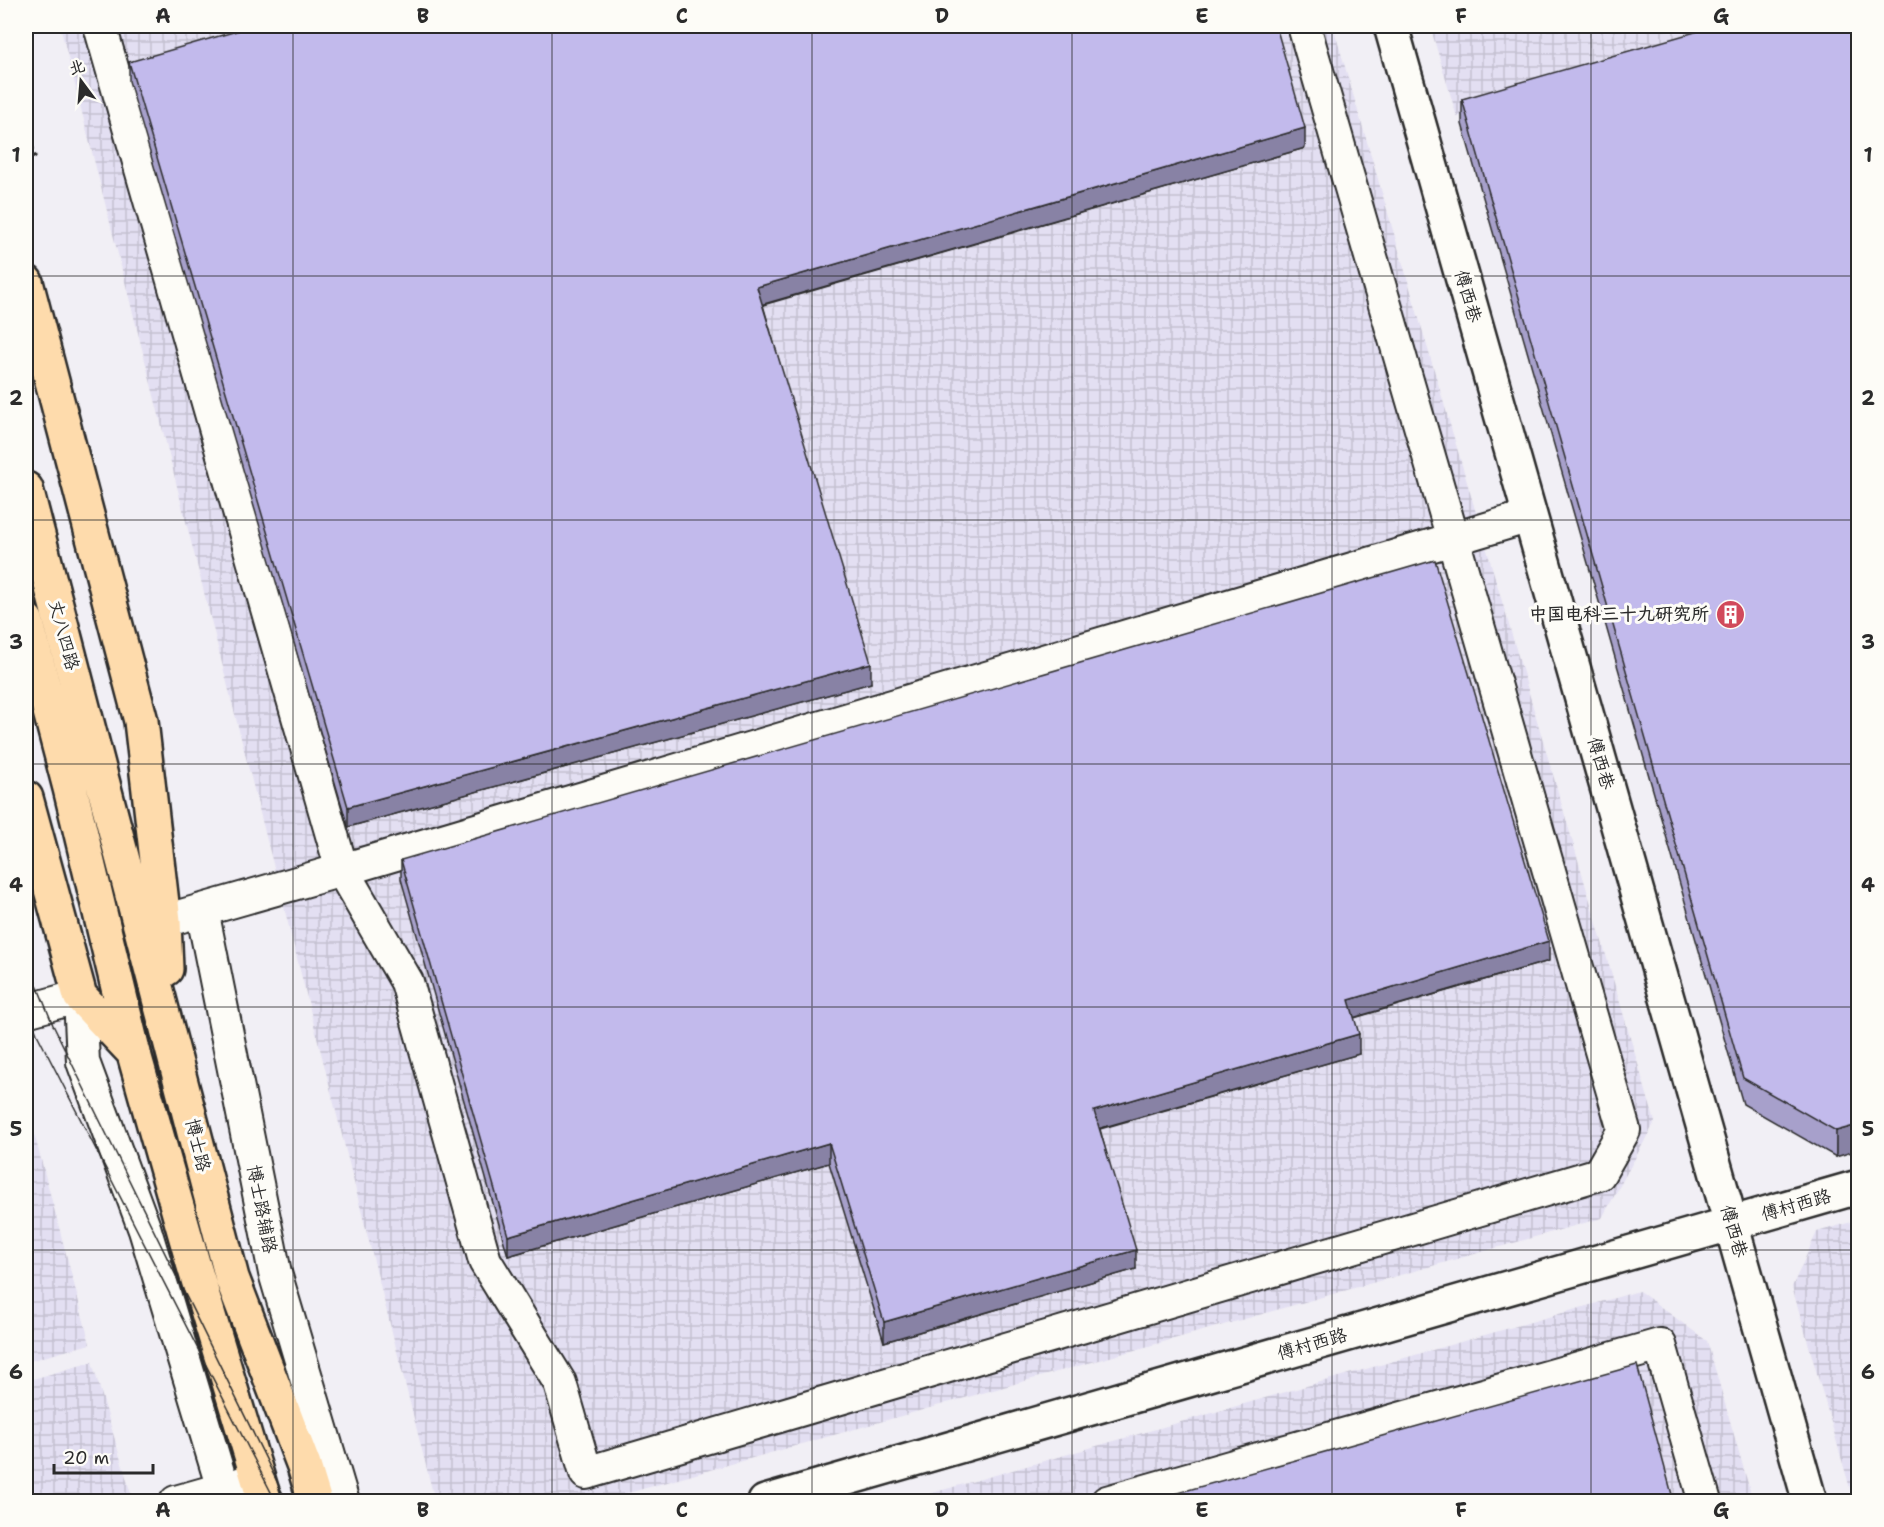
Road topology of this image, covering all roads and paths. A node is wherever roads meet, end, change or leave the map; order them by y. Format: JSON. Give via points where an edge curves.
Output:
{"nodes":[{"id":1,"x":100,"y":26,"type":"edge"},
{"id":2,"x":1304,"y":26,"type":"edge"},
{"id":3,"x":1390,"y":26,"type":"edge"},
{"id":4,"x":26,"y":124,"type":"edge"},
{"id":5,"x":35,"y":158,"type":"dead end"},
{"id":6,"x":26,"y":282,"type":"edge"},
{"id":7,"x":26,"y":489,"type":"edge"},
{"id":8,"x":1530,"y":516,"type":"junction"},
{"id":9,"x":1453,"y":538,"type":"junction"},
{"id":10,"x":26,"y":620,"type":"edge"},
{"id":11,"x":103,"y":782,"type":"joint"},
{"id":12,"x":70,"y":788,"type":"joint"},
{"id":13,"x":26,"y":798,"type":"edge"},
{"id":14,"x":342,"y":870,"type":"junction"},
{"id":15,"x":202,"y":910,"type":"junction"},
{"id":16,"x":164,"y":921,"type":"junction"},
{"id":17,"x":80,"y":996,"type":"junction"},
{"id":18,"x":26,"y":1011,"type":"edge"},
{"id":19,"x":168,"y":1031,"type":"junction"},
{"id":20,"x":134,"y":1054,"type":"junction"},
{"id":21,"x":1858,"y":1187,"type":"edge"},
{"id":22,"x":1732,"y":1224,"type":"junction"},
{"id":23,"x":261,"y":1490,"type":"edge"},
{"id":24,"x":225,"y":1496,"type":"edge"},
{"id":25,"x":176,"y":1502,"type":"edge"},
{"id":26,"x":315,"y":1502,"type":"edge"},
{"id":27,"x":343,"y":1502,"type":"edge"},
{"id":28,"x":765,"y":1502,"type":"edge"},
{"id":29,"x":1107,"y":1502,"type":"edge"},
{"id":30,"x":1705,"y":1502,"type":"edge"},
{"id":31,"x":1810,"y":1502,"type":"edge"}],
"edges":[{"from":1,"to":14,"type":"street"},
{"from":2,"to":9,"type":"street"},
{"from":3,"to":8,"type":"street","name":"傅西巷"},
{"from":4,"to":5,"type":"path"},
{"from":6,"to":16,"type":"main road","via":[[141,721]]},
{"from":7,"to":11,"type":"main road","name":"丈八四路"},
{"from":8,"to":9,"type":"street"},
{"from":8,"to":22,"type":"street","name":"傅西巷"},
{"from":9,"to":14,"type":"street"},
{"from":9,"to":14,"type":"street","via":[[1624,1130],[1599,1174],[586,1473],[560,1383],[485,1262],[407,982]]},
{"from":10,"to":12,"type":"main road","name":"丈八四路"},
{"from":11,"to":19,"type":"main road","name":"博士路"},
{"from":12,"to":20,"type":"main road","name":"博士路"},
{"from":13,"to":17,"type":"main road"},
{"from":14,"to":15,"type":"street"},
{"from":15,"to":16,"type":"street"},
{"from":15,"to":27,"type":"street","name":"博士路辅路","via":[[275,1273]]},
{"from":16,"to":19,"type":"main road"},
{"from":17,"to":18,"type":"street"},
{"from":17,"to":20,"type":"main road"},
{"from":17,"to":24,"type":"street","via":[[83,1062],[145,1230]]},
{"from":19,"to":26,"type":"main road","name":"博士路","via":[[232,1278]]},
{"from":20,"to":23,"type":"main road","name":"博士路"},
{"from":21,"to":22,"type":"street","name":"傅村西路"},
{"from":22,"to":28,"type":"street","name":"傅村西路"},
{"from":22,"to":31,"type":"street","name":"傅西巷"},
{"from":23,"to":24,"type":"street"},
{"from":24,"to":25,"type":"street"},
{"from":29,"to":30,"type":"street","via":[[1660,1345]]}]}
